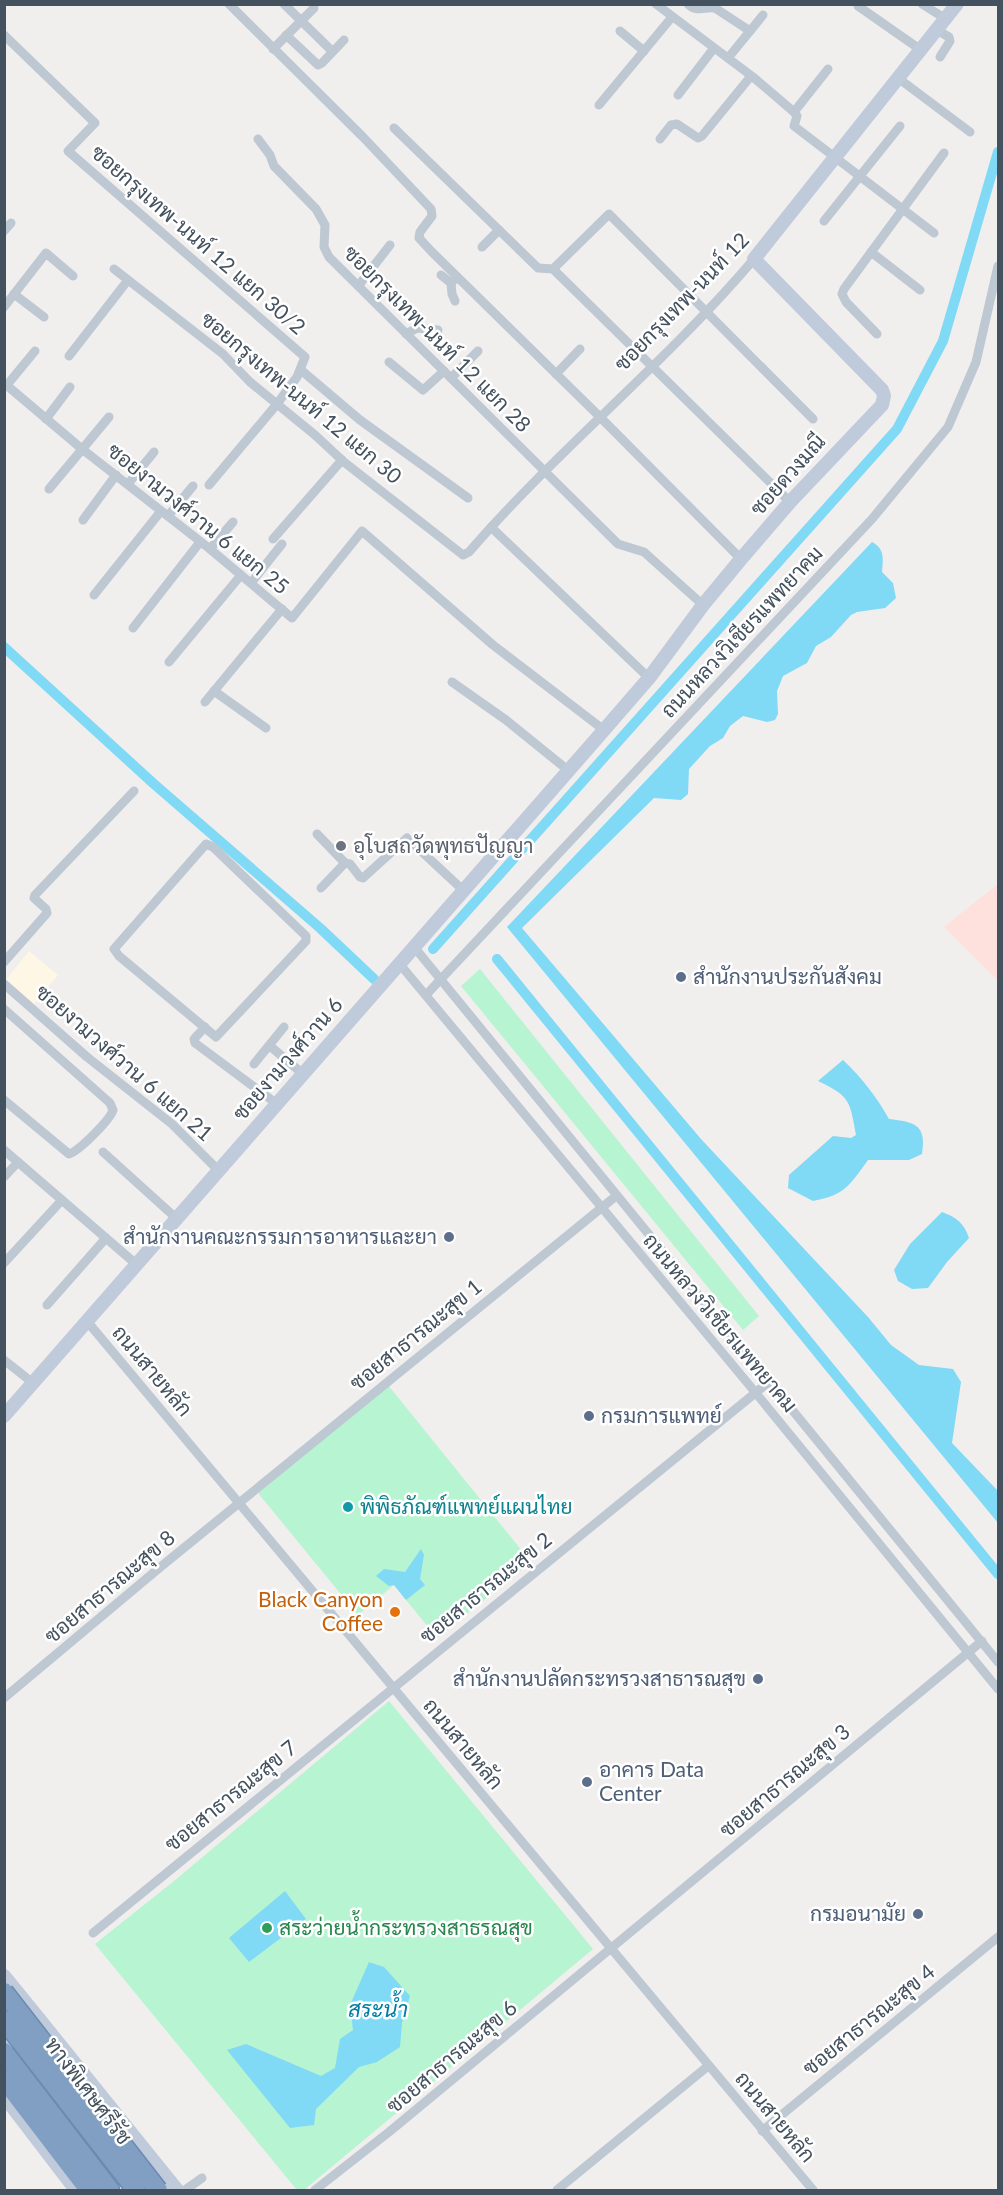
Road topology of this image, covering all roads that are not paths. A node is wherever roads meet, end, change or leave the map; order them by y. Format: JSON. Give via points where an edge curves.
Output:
{"nodes":[{"id":1,"x":229,"y":4,"type":"edge"},
{"id":2,"x":284,"y":4,"type":"edge"},
{"id":3,"x":656,"y":4,"type":"edge"},
{"id":4,"x":688,"y":4,"type":"edge"},
{"id":5,"x":922,"y":4,"type":"edge"},
{"id":6,"x":957,"y":4,"type":"edge"},
{"id":7,"x":858,"y":6,"type":"dead end"},
{"id":8,"x":314,"y":8,"type":"dead end"},
{"id":9,"x":763,"y":15,"type":"dead end"},
{"id":10,"x":672,"y":16,"type":"junction"},
{"id":11,"x":301,"y":20,"type":"junction"},
{"id":12,"x":941,"y":25,"type":"junction"},
{"id":13,"x":620,"y":31,"type":"dead end"},
{"id":14,"x":750,"y":31,"type":"junction"},
{"id":15,"x":4,"y":34,"type":"edge"},
{"id":16,"x":286,"y":35,"type":"junction"},
{"id":17,"x":344,"y":40,"type":"dead end"},
{"id":18,"x":714,"y":48,"type":"junction"},
{"id":19,"x":273,"y":49,"type":"junction"},
{"id":20,"x":921,"y":50,"type":"junction"},
{"id":21,"x":332,"y":51,"type":"junction"},
{"id":22,"x":644,"y":51,"type":"junction"},
{"id":23,"x":940,"y":57,"type":"dead end"},
{"id":24,"x":728,"y":58,"type":"junction"},
{"id":25,"x":828,"y":69,"type":"dead end"},
{"id":26,"x":751,"y":76,"type":"junction"},
{"id":27,"x":898,"y":78,"type":"junction"},
{"id":28,"x":678,"y":95,"type":"dead end"},
{"id":29,"x":599,"y":105,"type":"dead end"},
{"id":30,"x":794,"y":112,"type":"junction"},
{"id":31,"x":900,"y":126,"type":"dead end"},
{"id":32,"x":394,"y":128,"type":"dead end"},
{"id":33,"x":970,"y":132,"type":"dead end"},
{"id":34,"x":258,"y":139,"type":"dead end"},
{"id":35,"x":660,"y":140,"type":"dead end"},
{"id":36,"x":945,"y":153,"type":"dead end"},
{"id":37,"x":835,"y":157,"type":"junction"},
{"id":38,"x":860,"y":176,"type":"junction"},
{"id":39,"x":903,"y":208,"type":"junction"},
{"id":40,"x":824,"y":221,"type":"dead end"},
{"id":41,"x":11,"y":223,"type":"dead end"},
{"id":42,"x":499,"y":230,"type":"junction"},
{"id":43,"x":4,"y":231,"type":"edge"},
{"id":44,"x":934,"y":233,"type":"dead end"},
{"id":45,"x":390,"y":245,"type":"dead end"},
{"id":46,"x":482,"y":248,"type":"dead end"},
{"id":47,"x":871,"y":252,"type":"junction"},
{"id":48,"x":754,"y":259,"type":"junction"},
{"id":49,"x":999,"y":266,"type":"edge"},
{"id":50,"x":114,"y":269,"type":"dead end"},
{"id":51,"x":554,"y":269,"type":"junction"},
{"id":52,"x":441,"y":275,"type":"dead end"},
{"id":53,"x":73,"y":276,"type":"dead end"},
{"id":54,"x":128,"y":280,"type":"junction"},
{"id":55,"x":454,"y":280,"type":"junction"},
{"id":56,"x":358,"y":285,"type":"junction"},
{"id":57,"x":920,"y":290,"type":"dead end"},
{"id":58,"x":14,"y":294,"type":"junction"},
{"id":59,"x":455,"y":301,"type":"dead end"},
{"id":60,"x":4,"y":307,"type":"edge"},
{"id":61,"x":706,"y":312,"type":"junction"},
{"id":62,"x":44,"y":317,"type":"dead end"},
{"id":63,"x":438,"y":330,"type":"dead end"},
{"id":64,"x":406,"y":334,"type":"junction"},
{"id":65,"x":877,"y":334,"type":"dead end"},
{"id":66,"x":580,"y":349,"type":"dead end"},
{"id":67,"x":35,"y":351,"type":"dead end"},
{"id":68,"x":478,"y":351,"type":"dead end"},
{"id":69,"x":69,"y":356,"type":"dead end"},
{"id":70,"x":389,"y":362,"type":"dead end"},
{"id":71,"x":651,"y":366,"type":"junction"},
{"id":72,"x":301,"y":370,"type":"junction"},
{"id":73,"x":444,"y":371,"type":"junction"},
{"id":74,"x":556,"y":374,"type":"junction"},
{"id":75,"x":451,"y":378,"type":"junction"},
{"id":76,"x":6,"y":384,"type":"edge"},
{"id":77,"x":70,"y":387,"type":"dead end"},
{"id":78,"x":277,"y":404,"type":"junction"},
{"id":79,"x":109,"y":417,"type":"dead end"},
{"id":80,"x":600,"y":417,"type":"junction"},
{"id":81,"x":46,"y":419,"type":"junction"},
{"id":82,"x":813,"y":419,"type":"dead end"},
{"id":83,"x":82,"y":449,"type":"junction"},
{"id":84,"x":154,"y":452,"type":"dead end"},
{"id":85,"x":342,"y":460,"type":"junction"},
{"id":86,"x":544,"y":472,"type":"junction"},
{"id":87,"x":116,"y":475,"type":"junction"},
{"id":88,"x":128,"y":484,"type":"junction"},
{"id":89,"x":209,"y":485,"type":"dead end"},
{"id":90,"x":193,"y":486,"type":"dead end"},
{"id":91,"x":49,"y":489,"type":"dead end"},
{"id":92,"x":468,"y":498,"type":"dead end"},
{"id":93,"x":790,"y":502,"type":"junction"},
{"id":94,"x":164,"y":513,"type":"junction"},
{"id":95,"x":83,"y":520,"type":"dead end"},
{"id":96,"x":233,"y":522,"type":"dead end"},
{"id":97,"x":491,"y":527,"type":"junction"},
{"id":98,"x":200,"y":542,"type":"junction"},
{"id":99,"x":210,"y":549,"type":"junction"},
{"id":100,"x":463,"y":555,"type":"joint"},
{"id":101,"x":741,"y":559,"type":"junction"},
{"id":102,"x":241,"y":575,"type":"junction"},
{"id":103,"x":251,"y":583,"type":"junction"},
{"id":104,"x":94,"y":596,"type":"dead end"},
{"id":105,"x":703,"y":605,"type":"junction"},
{"id":106,"x":282,"y":609,"type":"junction"},
{"id":107,"x":133,"y":628,"type":"dead end"},
{"id":108,"x":169,"y":662,"type":"dead end"},
{"id":109,"x":649,"y":678,"type":"junction"},
{"id":110,"x":452,"y":682,"type":"dead end"},
{"id":111,"x":214,"y":691,"type":"junction"},
{"id":112,"x":205,"y":702,"type":"dead end"},
{"id":113,"x":266,"y":728,"type":"dead end"},
{"id":114,"x":604,"y":730,"type":"junction"},
{"id":115,"x":569,"y":771,"type":"junction"},
{"id":116,"x":134,"y":791,"type":"dead end"},
{"id":117,"x":317,"y":834,"type":"dead end"},
{"id":118,"x":345,"y":863,"type":"junction"},
{"id":119,"x":321,"y":888,"type":"dead end"},
{"id":120,"x":464,"y":891,"type":"junction"},
{"id":121,"x":414,"y":948,"type":"junction"},
{"id":122,"x":4,"y":962,"type":"edge"},
{"id":123,"x":404,"y":968,"type":"dead end"},
{"id":124,"x":440,"y":980,"type":"junction"},
{"id":125,"x":4,"y":984,"type":"edge"},
{"id":126,"x":426,"y":995,"type":"junction"},
{"id":127,"x":4,"y":1009,"type":"edge"},
{"id":128,"x":205,"y":1027,"type":"junction"},
{"id":129,"x":284,"y":1027,"type":"dead end"},
{"id":130,"x":270,"y":1046,"type":"junction"},
{"id":131,"x":87,"y":1057,"type":"junction"},
{"id":132,"x":254,"y":1064,"type":"dead end"},
{"id":133,"x":75,"y":1072,"type":"junction"},
{"id":134,"x":303,"y":1074,"type":"junction"},
{"id":135,"x":4,"y":1100,"type":"edge"},
{"id":136,"x":277,"y":1104,"type":"junction"},
{"id":137,"x":4,"y":1150,"type":"edge"},
{"id":138,"x":103,"y":1152,"type":"dead end"},
{"id":139,"x":18,"y":1162,"type":"junction"},
{"id":140,"x":219,"y":1171,"type":"junction"},
{"id":141,"x":4,"y":1177,"type":"edge"},
{"id":142,"x":616,"y":1196,"type":"junction"},
{"id":143,"x":62,"y":1200,"type":"junction"},
{"id":144,"x":601,"y":1208,"type":"junction"},
{"id":145,"x":176,"y":1218,"type":"junction"},
{"id":146,"x":106,"y":1238,"type":"junction"},
{"id":147,"x":4,"y":1263,"type":"edge"},
{"id":148,"x":136,"y":1264,"type":"junction"},
{"id":149,"x":47,"y":1305,"type":"dead end"},
{"id":150,"x":87,"y":1320,"type":"junction"},
{"id":151,"x":4,"y":1360,"type":"edge"},
{"id":152,"x":770,"y":1381,"type":"junction"},
{"id":153,"x":33,"y":1383,"type":"junction"},
{"id":154,"x":755,"y":1392,"type":"junction"},
{"id":155,"x":4,"y":1416,"type":"edge"},
{"id":156,"x":239,"y":1503,"type":"junction"},
{"id":157,"x":982,"y":1641,"type":"junction"},
{"id":158,"x":968,"y":1653,"type":"junction"},
{"id":159,"x":999,"y":1662,"type":"edge"},
{"id":160,"x":392,"y":1687,"type":"junction"},
{"id":161,"x":999,"y":1689,"type":"edge"},
{"id":162,"x":4,"y":1698,"type":"edge"},
{"id":163,"x":93,"y":1933,"type":"dead end"},
{"id":164,"x":999,"y":1937,"type":"edge"},
{"id":165,"x":611,"y":1948,"type":"junction"},
{"id":166,"x":4,"y":1976,"type":"edge"},
{"id":167,"x":4,"y":1992,"type":"edge"},
{"id":168,"x":39,"y":2019,"type":"junction"},
{"id":169,"x":4,"y":2020,"type":"edge"},
{"id":170,"x":4,"y":2045,"type":"edge"},
{"id":171,"x":4,"y":2052,"type":"edge"},
{"id":172,"x":708,"y":2066,"type":"junction"},
{"id":173,"x":4,"y":2079,"type":"edge"},
{"id":174,"x":4,"y":2097,"type":"edge"},
{"id":175,"x":762,"y":2131,"type":"junction"},
{"id":176,"x":202,"y":2178,"type":"dead end"},
{"id":177,"x":76,"y":2190,"type":"edge"},
{"id":178,"x":89,"y":2190,"type":"edge"},
{"id":179,"x":110,"y":2190,"type":"edge"},
{"id":180,"x":136,"y":2190,"type":"edge"},
{"id":181,"x":158,"y":2190,"type":"edge"},
{"id":182,"x":177,"y":2190,"type":"edge"},
{"id":183,"x":185,"y":2190,"type":"edge"},
{"id":184,"x":315,"y":2190,"type":"edge"},
{"id":185,"x":557,"y":2190,"type":"edge"},
{"id":186,"x":813,"y":2190,"type":"edge"}],
"edges":[{"from":1,"to":19,"type":"street"},
{"from":2,"to":11,"type":"street"},
{"from":3,"to":10,"type":"street"},
{"from":4,"to":14,"type":"street","via":[[692,9],[715,8]]},
{"from":5,"to":12,"type":"street"},
{"from":6,"to":12,"type":"street","name":"ซอยกรุงเทพ-นนท์ 12"},
{"from":7,"to":20,"type":"street"},
{"from":8,"to":11,"type":"street"},
{"from":9,"to":14,"type":"street"},
{"from":10,"to":18,"type":"street"},
{"from":10,"to":22,"type":"street"},
{"from":11,"to":16,"type":"street"},
{"from":11,"to":21,"type":"street"},
{"from":12,"to":20,"type":"street","name":"ซอยกรุงเทพ-นนท์ 12"},
{"from":12,"to":23,"type":"street","via":[[950,41]]},
{"from":13,"to":22,"type":"street"},
{"from":14,"to":24,"type":"street"},
{"from":15,"to":72,"type":"street","name":"ซอยกรุงเทพ-นนท์ 12 แยก 30/2","via":[[95,123],[68,151],[305,357]]},
{"from":16,"to":19,"type":"street"},
{"from":16,"to":21,"type":"street","via":[[318,65]]},
{"from":17,"to":21,"type":"street"},
{"from":18,"to":24,"type":"street"},
{"from":18,"to":28,"type":"street"},
{"from":19,"to":55,"type":"street","via":[[431,209],[432,216],[419,238]]},
{"from":20,"to":27,"type":"street","name":"ซอยกรุงเทพ-นนท์ 12"},
{"from":22,"to":29,"type":"street"},
{"from":24,"to":26,"type":"street"},
{"from":25,"to":30,"type":"street"},
{"from":26,"to":30,"type":"street"},
{"from":26,"to":35,"type":"street","via":[[702,136],[698,138],[677,124],[671,125]]},
{"from":27,"to":33,"type":"street"},
{"from":27,"to":37,"type":"street","name":"ซอยกรุงเทพ-นนท์ 12"},
{"from":30,"to":37,"type":"street","via":[[794,126]]},
{"from":31,"to":38,"type":"street"},
{"from":32,"to":42,"type":"street"},
{"from":34,"to":56,"type":"street","name":"ซอยกรุงเทพ-นนท์ 12 แยก 28","via":[[274,166],[316,209],[325,225],[324,247],[329,257]]},
{"from":36,"to":39,"type":"street"},
{"from":37,"to":38,"type":"street"},
{"from":37,"to":48,"type":"street","name":"ซอยกรุงเทพ-นนท์ 12"},
{"from":38,"to":39,"type":"street"},
{"from":38,"to":40,"type":"street"},
{"from":39,"to":44,"type":"street"},
{"from":39,"to":47,"type":"street"},
{"from":41,"to":43,"type":"street"},
{"from":42,"to":46,"type":"street"},
{"from":42,"to":51,"type":"street","via":[[538,268]]},
{"from":45,"to":56,"type":"street"},
{"from":47,"to":57,"type":"street"},
{"from":47,"to":65,"type":"street","via":[[842,294]]},
{"from":48,"to":61,"type":"street","name":"ซอยกรุงเทพ-นนท์ 12"},
{"from":48,"to":93,"type":"street","name":"ซอยดวงมณี","via":[[884,396],[882,405]]},
{"from":49,"to":124,"type":"street","name":"ถนนหลวงวิเชียรแพทยาคม","via":[[976,362],[948,427],[872,519]]},
{"from":50,"to":54,"type":"street","name":"ซอยกรุงเทพ-นนท์ 12 แยก 30"},
{"from":51,"to":61,"type":"street","via":[[609,214]]},
{"from":51,"to":71,"type":"street"},
{"from":52,"to":55,"type":"street"},
{"from":53,"to":58,"type":"street","via":[[46,253]]},
{"from":54,"to":69,"type":"street"},
{"from":54,"to":78,"type":"street","name":"ซอยกรุงเทพ-นนท์ 12 แยก 30","via":[[223,354]]},
{"from":55,"to":59,"type":"street"},
{"from":55,"to":74,"type":"street"},
{"from":56,"to":64,"type":"street","name":"ซอยกรุงเทพ-นนท์ 12 แยก 28"},
{"from":58,"to":60,"type":"street"},
{"from":58,"to":62,"type":"street"},
{"from":61,"to":71,"type":"street","name":"ซอยกรุงเทพ-นนท์ 12"},
{"from":61,"to":82,"type":"street"},
{"from":63,"to":64,"type":"street","via":[[417,328]]},
{"from":64,"to":73,"type":"street","name":"ซอยกรุงเทพ-นนท์ 12 แยก 28"},
{"from":66,"to":74,"type":"street"},
{"from":67,"to":76,"type":"street"},
{"from":68,"to":75,"type":"street"},
{"from":70,"to":73,"type":"street","via":[[423,390]]},
{"from":71,"to":80,"type":"street","name":"ซอยกรุงเทพ-นนท์ 12"},
{"from":71,"to":93,"type":"street"},
{"from":72,"to":78,"type":"street","name":"ซอยกรุงเทพ-นนท์ 12 แยก 30/2"},
{"from":72,"to":92,"type":"street","via":[[360,420]]},
{"from":73,"to":75,"type":"street","name":"ซอยกรุงเทพ-นนท์ 12 แยก 28"},
{"from":74,"to":80,"type":"street"},
{"from":75,"to":86,"type":"street","name":"ซอยกรุงเทพ-นนท์ 12 แยก 28"},
{"from":76,"to":81,"type":"street","name":"ซอยงามวงศ์วาน 6 แยก 25"},
{"from":77,"to":81,"type":"street"},
{"from":78,"to":85,"type":"street","name":"ซอยกรุงเทพ-นนท์ 12 แยก 30"},
{"from":78,"to":89,"type":"street","name":"ซอยกรุงเทพ-นนท์ 12 แยก 30/2"},
{"from":79,"to":83,"type":"street"},
{"from":80,"to":86,"type":"street","name":"ซอยกรุงเทพ-นนท์ 12"},
{"from":80,"to":101,"type":"street"},
{"from":81,"to":83,"type":"street","name":"ซอยงามวงศ์วาน 6 แยก 25"},
{"from":83,"to":87,"type":"street","name":"ซอยงามวงศ์วาน 6 แยก 25"},
{"from":83,"to":91,"type":"street"},
{"from":84,"to":88,"type":"street"},
{"from":85,"to":100,"type":"street","name":"ซอยกรุงเทพ-นนท์ 12 แยก 30"},
{"from":85,"to":103,"type":"street"},
{"from":86,"to":97,"type":"street","name":"ซอยกรุงเทพ-นนท์ 12"},
{"from":86,"to":105,"type":"street","name":"ซอยกรุงเทพ-นนท์ 12 แยก 28","via":[[618,544],[644,552]]},
{"from":87,"to":88,"type":"street","name":"ซอยงามวงศ์วาน 6 แยก 25"},
{"from":87,"to":95,"type":"street"},
{"from":88,"to":94,"type":"street","name":"ซอยงามวงศ์วาน 6 แยก 25"},
{"from":90,"to":94,"type":"street"},
{"from":93,"to":101,"type":"street","name":"ซอยดวงมณี"},
{"from":94,"to":98,"type":"street","name":"ซอยงามวงศ์วาน 6 แยก 25"},
{"from":94,"to":104,"type":"street"},
{"from":96,"to":99,"type":"street"},
{"from":97,"to":100,"type":"street","name":"ซอยกรุงเทพ-นนท์ 12"},
{"from":97,"to":109,"type":"street"},
{"from":98,"to":99,"type":"street","name":"ซอยงามวงศ์วาน 6 แยก 25"},
{"from":98,"to":107,"type":"street"},
{"from":99,"to":102,"type":"street","name":"ซอยงามวงศ์วาน 6 แยก 25"},
{"from":101,"to":105,"type":"street","name":"ซอยดวงมณี"},
{"from":102,"to":103,"type":"street","name":"ซอยงามวงศ์วาน 6 แยก 25"},
{"from":102,"to":108,"type":"street"},
{"from":103,"to":106,"type":"street","name":"ซอยงามวงศ์วาน 6 แยก 25"},
{"from":105,"to":109,"type":"street","name":"ซอยดวงมณี"},
{"from":106,"to":111,"type":"street"},
{"from":106,"to":114,"type":"street","name":"ซอยงามวงศ์วาน 6 แยก 25","via":[[292,618],[362,531],[493,645]]},
{"from":109,"to":114,"type":"street","name":"ซอยดวงมณี"},
{"from":110,"to":115,"type":"street"},
{"from":111,"to":112,"type":"street"},
{"from":111,"to":113,"type":"street"},
{"from":114,"to":115,"type":"street","name":"ซอยงามวงศ์วาน 6"},
{"from":115,"to":120,"type":"street","name":"ซอยงามวงศ์วาน 6"},
{"from":116,"to":122,"type":"street","via":[[35,895],[47,913]]},
{"from":117,"to":118,"type":"street"},
{"from":118,"to":119,"type":"street"},
{"from":118,"to":120,"type":"street","via":[[363,878],[407,838]]},
{"from":120,"to":121,"type":"street","name":"ซอยงามวงศ์วาน 6"},
{"from":121,"to":124,"type":"street"},
{"from":121,"to":134,"type":"street","name":"ซอยงามวงศ์วาน 6"},
{"from":123,"to":126,"type":"street"},
{"from":124,"to":126,"type":"street","name":"ถนนหลวงวิเชียรแพทยาคม"},
{"from":124,"to":142,"type":"street","name":"ถนนหลวงวิเชียรแพทยาคม"},
{"from":125,"to":131,"type":"street","name":"ซอยงามวงศ์วาน 6 แยก 21"},
{"from":126,"to":144,"type":"street","name":"ถนนหลวงวิเชียรแพทยาคม"},
{"from":127,"to":133,"type":"street"},
{"from":128,"to":128,"type":"street","via":[[114,949],[206,844],[306,936],[306,941],[216,1037]]},
{"from":128,"to":136,"type":"street","via":[[194,1041]]},
{"from":129,"to":130,"type":"street"},
{"from":130,"to":132,"type":"street"},
{"from":130,"to":134,"type":"street"},
{"from":131,"to":133,"type":"street"},
{"from":131,"to":140,"type":"street","name":"ซอยงามวงศ์วาน 6 แยก 21","via":[[172,1124]]},
{"from":133,"to":135,"type":"street","via":[[113,1110],[71,1154]]},
{"from":134,"to":136,"type":"street","name":"ซอยงามวงศ์วาน 6"},
{"from":136,"to":140,"type":"street","name":"ซอยงามวงศ์วาน 6"},
{"from":137,"to":139,"type":"street"},
{"from":138,"to":145,"type":"street"},
{"from":139,"to":141,"type":"street"},
{"from":139,"to":143,"type":"street"},
{"from":140,"to":145,"type":"street","name":"ซอยงามวงศ์วาน 6"},
{"from":142,"to":144,"type":"street","name":"ซอยสาธารณะสุข 1"},
{"from":142,"to":152,"type":"street","name":"ถนนหลวงวิเชียรแพทยาคม"},
{"from":143,"to":146,"type":"street"},
{"from":143,"to":147,"type":"street"},
{"from":144,"to":154,"type":"street","name":"ถนนหลวงวิเชียรแพทยาคม"},
{"from":144,"to":156,"type":"street","name":"ซอยสาธารณะสุข 1"},
{"from":145,"to":148,"type":"street","name":"ซอยงามวงศ์วาน 6"},
{"from":146,"to":148,"type":"street"},
{"from":146,"to":149,"type":"street"},
{"from":148,"to":150,"type":"street","name":"ซอยงามวงศ์วาน 6"},
{"from":150,"to":153,"type":"street","name":"ซอยงามวงศ์วาน 6"},
{"from":150,"to":156,"type":"street","name":"ถนนสายหลัก"},
{"from":151,"to":153,"type":"street"},
{"from":152,"to":154,"type":"street","name":"ซอยสาธารณะสุข 2"},
{"from":152,"to":157,"type":"street","name":"ถนนหลวงวิเชียรแพทยาคม"},
{"from":153,"to":155,"type":"street","name":"ซอยงามวงศ์วาน 6"},
{"from":154,"to":158,"type":"street","name":"ถนนหลวงวิเชียรแพทยาคม"},
{"from":154,"to":160,"type":"street","name":"ซอยสาธารณะสุข 2"},
{"from":156,"to":160,"type":"street","name":"ถนนสายหลัก"},
{"from":156,"to":162,"type":"street","name":"ซอยสาธารณะสุข 8"},
{"from":157,"to":158,"type":"street","name":"ซอยสาธารณะสุข 3"},
{"from":157,"to":159,"type":"street","name":"ถนนหลวงวิเชียรแพทยาคม"},
{"from":158,"to":161,"type":"street","name":"ถนนหลวงวิเชียรแพทยาคม"},
{"from":158,"to":165,"type":"street","name":"ซอยสาธารณะสุข 3"},
{"from":160,"to":163,"type":"street","name":"ซอยสาธารณะสุข 7"},
{"from":160,"to":165,"type":"street","name":"ถนนสายหลัก"},
{"from":164,"to":175,"type":"street","name":"ซอยสาธารณะสุข 4"},
{"from":165,"to":172,"type":"street","name":"ถนนสายหลัก"},
{"from":165,"to":184,"type":"street","name":"ซอยสาธารณะสุข 6"},
{"from":166,"to":168,"type":"street"},
{"from":167,"to":181,"type":"highway","bridge":true},
{"from":168,"to":170,"type":"street"},
{"from":168,"to":182,"type":"street"},
{"from":169,"to":180,"type":"highway","name":"ทางพิเศษศรีรัช","bridge":true},
{"from":171,"to":179,"type":"highway","name":"ทางพิเศษศรีรัช"},
{"from":172,"to":175,"type":"street","name":"ถนนสายหลัก"},
{"from":172,"to":185,"type":"street"},
{"from":173,"to":178,"type":"highway"},
{"from":174,"to":177,"type":"street"},
{"from":175,"to":186,"type":"street","name":"ถนนสายหลัก"},
{"from":176,"to":183,"type":"street"}]}
